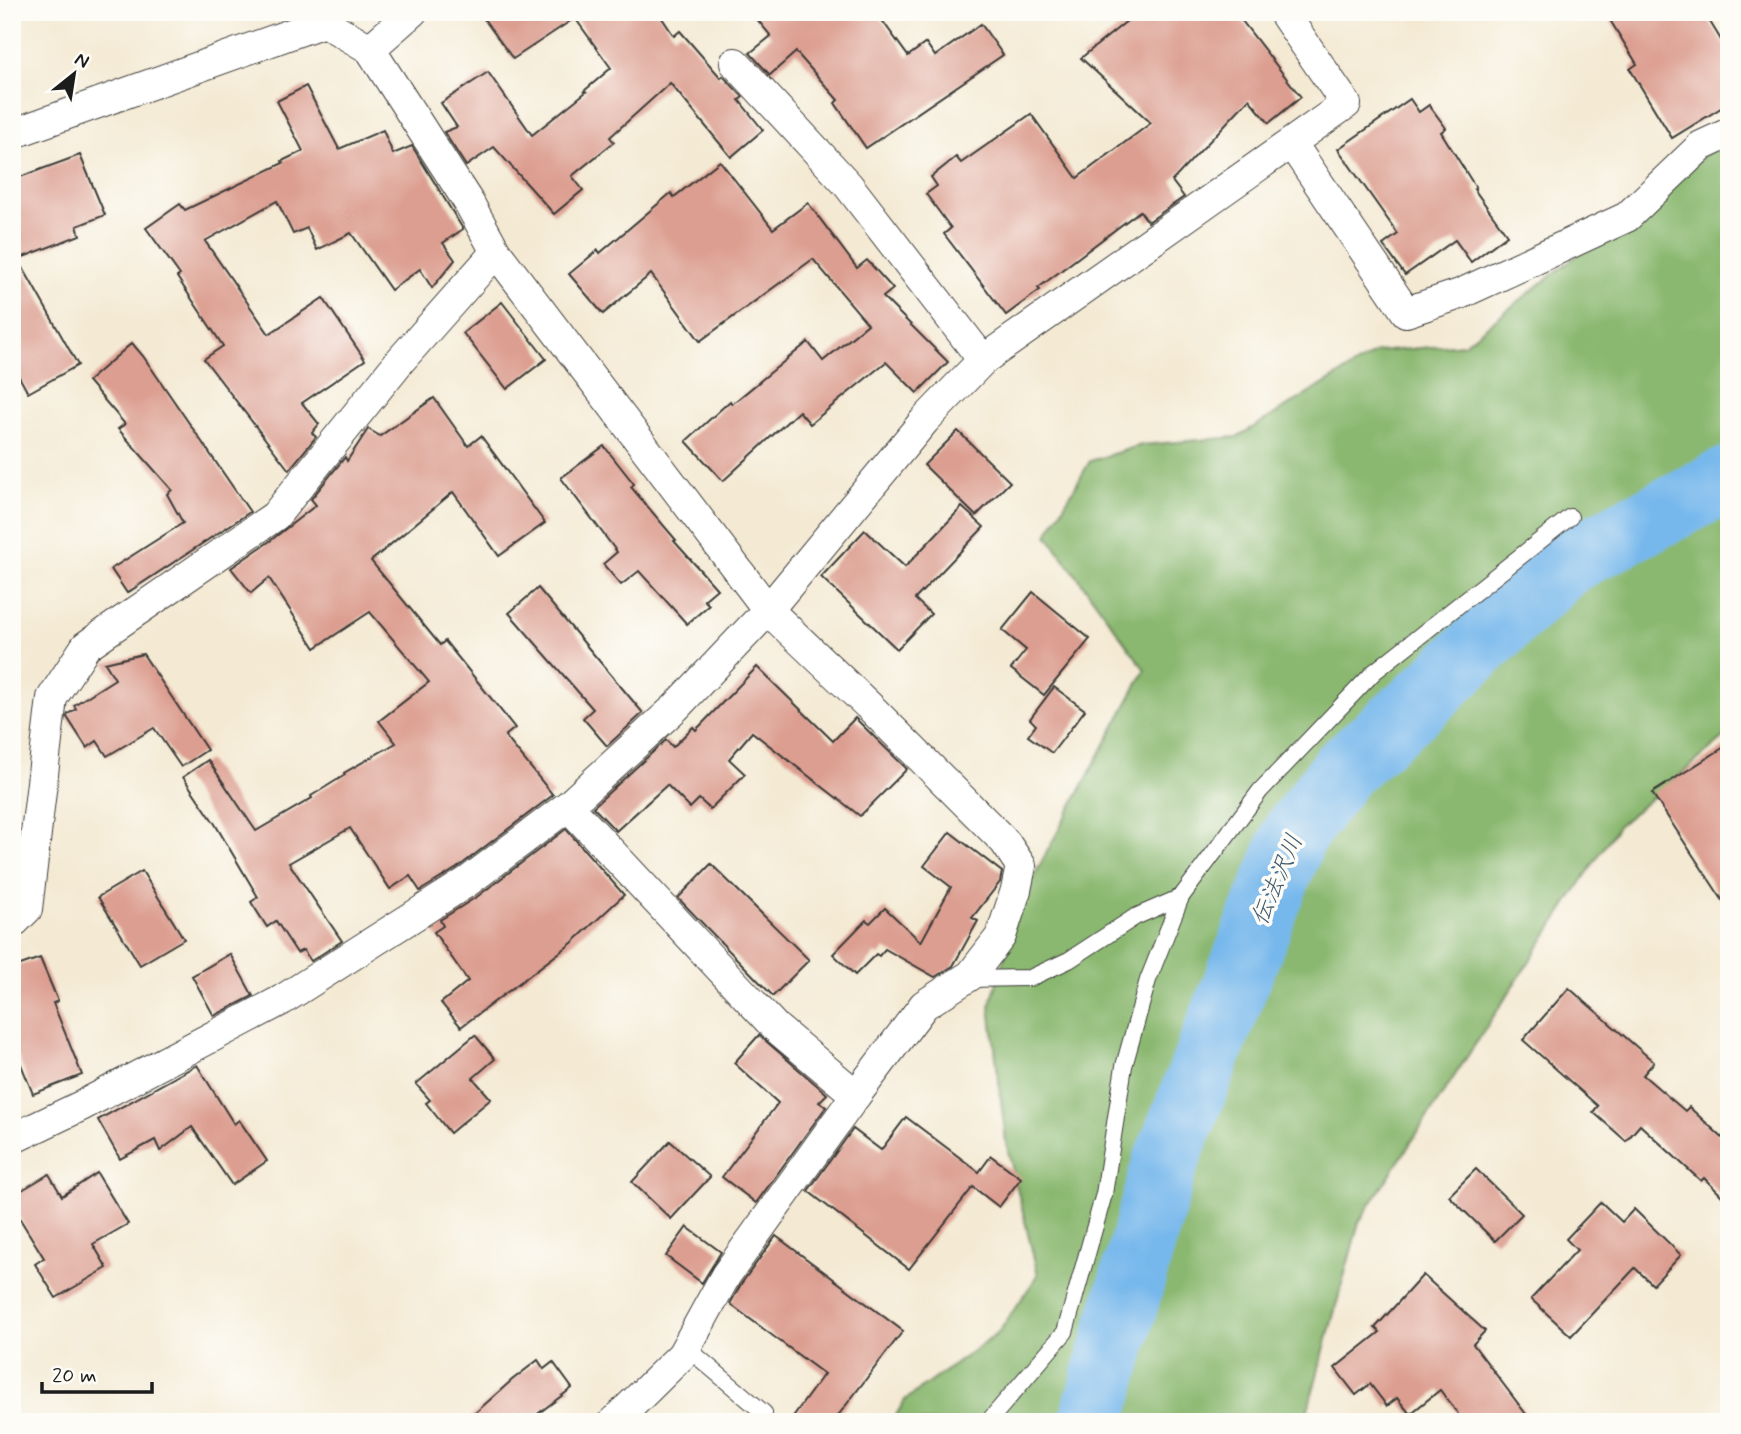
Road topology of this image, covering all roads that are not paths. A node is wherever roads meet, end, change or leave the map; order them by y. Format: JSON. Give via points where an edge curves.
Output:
{"nodes":[{"id":1,"x":412,"y":12,"type":"edge"},
{"id":2,"x":1283,"y":12,"type":"edge"},
{"id":3,"x":321,"y":17,"type":"edge"},
{"id":4,"x":370,"y":49,"type":"junction"},
{"id":5,"x":735,"y":63,"type":"dead end"},
{"id":6,"x":1729,"y":133,"type":"edge"},
{"id":7,"x":12,"y":134,"type":"edge"},
{"id":8,"x":1292,"y":144,"type":"junction"},
{"id":9,"x":496,"y":252,"type":"junction"},
{"id":10,"x":983,"y":360,"type":"junction"},
{"id":11,"x":1570,"y":517,"type":"dead end"},
{"id":12,"x":768,"y":610,"type":"junction"},
{"id":13,"x":568,"y":806,"type":"junction"},
{"id":14,"x":1181,"y":897,"type":"junction"},
{"id":15,"x":12,"y":924,"type":"edge"},
{"id":16,"x":964,"y":979,"type":"junction"},
{"id":17,"x":856,"y":1095,"type":"junction"},
{"id":18,"x":12,"y":1139,"type":"edge"},
{"id":19,"x":686,"y":1348,"type":"junction"},
{"id":20,"x":614,"y":1422,"type":"edge"},
{"id":21,"x":761,"y":1422,"type":"edge"},
{"id":22,"x":988,"y":1422,"type":"edge"}],
"edges":[{"from":1,"to":4,"type":"street"},
{"from":2,"to":8,"type":"street","via":[[1346,104]]},
{"from":3,"to":4,"type":"street"},
{"from":3,"to":7,"type":"street"},
{"from":4,"to":9,"type":"street"},
{"from":5,"to":10,"type":"street","via":[[848,185]]},
{"from":6,"to":8,"type":"street","via":[[1701,146],[1627,217],[1460,294],[1406,312]]},
{"from":8,"to":10,"type":"street"},
{"from":9,"to":12,"type":"street"},
{"from":9,"to":15,"type":"street","via":[[398,362],[275,516],[86,646],[52,698],[27,909]]},
{"from":10,"to":12,"type":"street","via":[[925,420]]},
{"from":11,"to":14,"type":"lane","via":[[1374,672],[1260,791]]},
{"from":12,"to":13,"type":"street","via":[[676,707]]},
{"from":12,"to":16,"type":"street","via":[[1005,842],[1021,866],[1001,936]]},
{"from":13,"to":17,"type":"street","via":[[775,1027]]},
{"from":13,"to":18,"type":"street","via":[[467,882],[282,1000]]},
{"from":14,"to":16,"type":"lane","via":[[1135,917],[1069,960],[1030,978]]},
{"from":14,"to":22,"type":"lane","via":[[1148,980],[1124,1066],[1104,1194],[1065,1332]]},
{"from":16,"to":17,"type":"street","via":[[924,1004]]},
{"from":17,"to":19,"type":"street","via":[[726,1275]]},
{"from":19,"to":20,"type":"street"},
{"from":19,"to":21,"type":"lane","via":[[764,1413]]}]}
